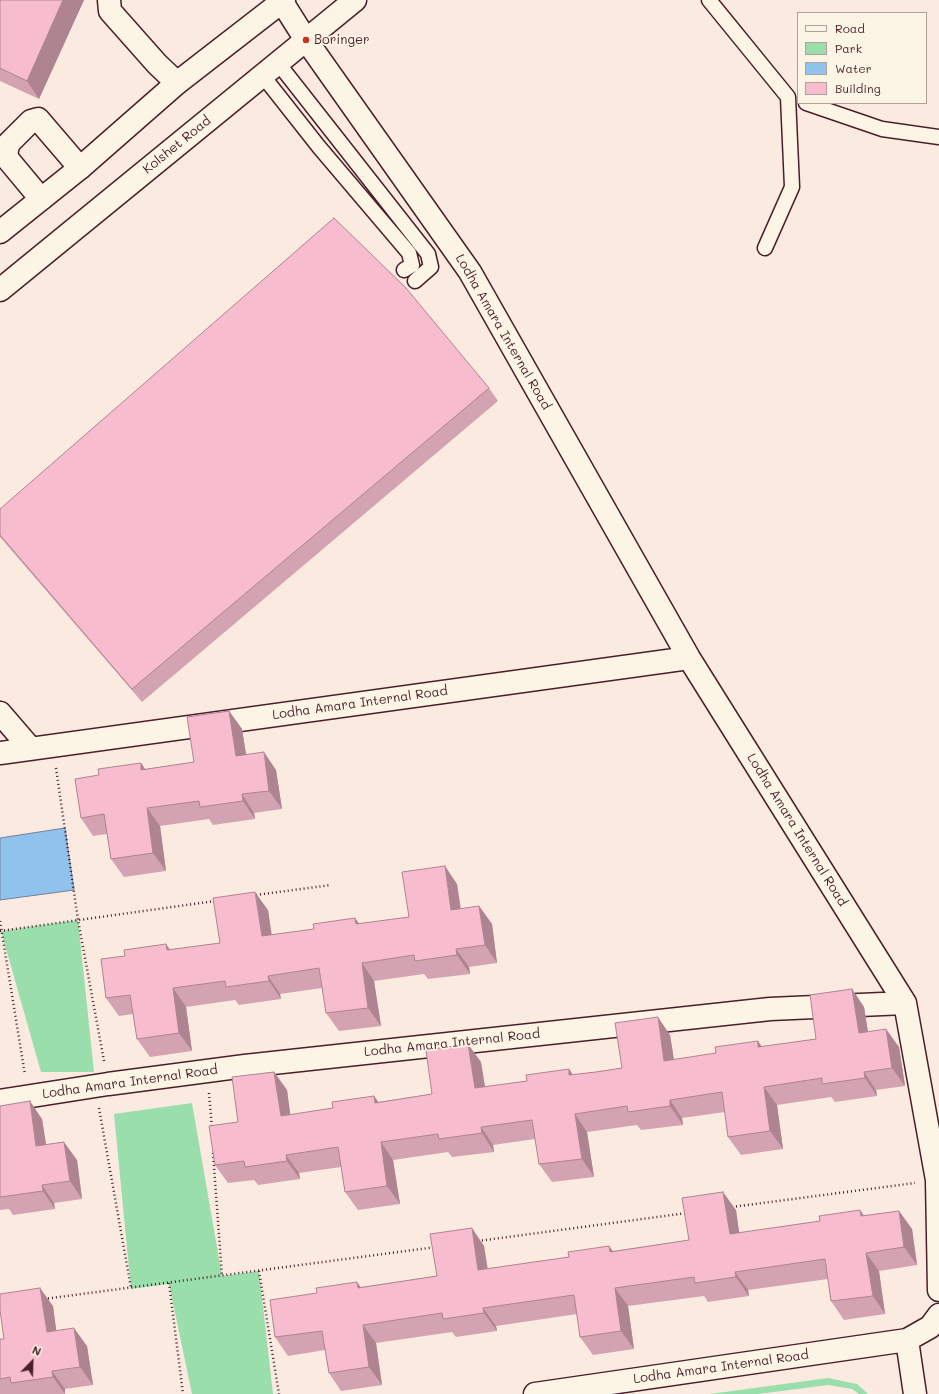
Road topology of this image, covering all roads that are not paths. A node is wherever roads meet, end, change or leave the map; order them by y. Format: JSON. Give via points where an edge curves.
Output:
{"nodes":[{"id":1,"x":109,"y":0,"type":"edge"},
{"id":2,"x":355,"y":0,"type":"edge"},
{"id":3,"x":709,"y":0,"type":"edge"},
{"id":4,"x":283,"y":1,"type":"edge"},
{"id":5,"x":306,"y":40,"type":"junction"},
{"id":6,"x":270,"y":69,"type":"junction"},
{"id":7,"x":177,"y":83,"type":"junction"},
{"id":8,"x":793,"y":98,"type":"edge"},
{"id":9,"x":809,"y":104,"type":"edge"},
{"id":10,"x":939,"y":137,"type":"edge"},
{"id":11,"x":80,"y":168,"type":"junction"},
{"id":12,"x":365,"y":172,"type":"junction"},
{"id":13,"x":351,"y":184,"type":"junction"},
{"id":14,"x":41,"y":199,"type":"junction"},
{"id":15,"x":0,"y":232,"type":"edge"},
{"id":16,"x":765,"y":248,"type":"dead end"},
{"id":17,"x":404,"y":270,"type":"dead end"},
{"id":18,"x":415,"y":281,"type":"dead end"},
{"id":19,"x":0,"y":290,"type":"edge"},
{"id":20,"x":689,"y":658,"type":"junction"},
{"id":21,"x":0,"y":713,"type":"edge"},
{"id":22,"x":31,"y":749,"type":"junction"},
{"id":23,"x":0,"y":753,"type":"edge"},
{"id":24,"x":905,"y":1003,"type":"junction"},
{"id":25,"x":0,"y":1101,"type":"edge"},
{"id":26,"x":939,"y":1290,"type":"edge"},
{"id":27,"x":939,"y":1315,"type":"edge"},
{"id":28,"x":907,"y":1340,"type":"junction"},
{"id":29,"x":535,"y":1394,"type":"edge"},
{"id":30,"x":915,"y":1394,"type":"edge"}],
"edges":[{"from":1,"to":7,"type":"street","via":[[110,11]]},
{"from":2,"to":5,"type":"street","name":"Kolshet Road"},
{"from":3,"to":8,"type":"lane"},
{"from":4,"to":5,"type":"street","name":"Lodha Amara Internal Road"},
{"from":4,"to":7,"type":"street"},
{"from":5,"to":6,"type":"street","name":"Kolshet Road"},
{"from":5,"to":20,"type":"street","name":"Lodha Amara Internal Road","via":[[470,272]]},
{"from":6,"to":12,"type":"lane"},
{"from":6,"to":13,"type":"lane"},
{"from":6,"to":19,"type":"street","name":"Kolshet Road"},
{"from":7,"to":11,"type":"street"},
{"from":8,"to":16,"type":"lane","via":[[792,188]]},
{"from":9,"to":10,"type":"lane","via":[[882,129]]},
{"from":11,"to":14,"type":"street"},
{"from":11,"to":14,"type":"street","via":[[38,119],[31,121],[8,144],[6,157]]},
{"from":12,"to":13,"type":"lane"},
{"from":12,"to":18,"type":"lane","via":[[428,254],[431,267]]},
{"from":13,"to":17,"type":"lane","via":[[409,253],[412,265]]},
{"from":14,"to":15,"type":"street"},
{"from":20,"to":22,"type":"street","name":"Lodha Amara Internal Road"},
{"from":20,"to":24,"type":"street","name":"Lodha Amara Internal Road"},
{"from":21,"to":22,"type":"street"},
{"from":22,"to":23,"type":"street","name":"Lodha Amara Internal Road"},
{"from":24,"to":25,"type":"street","name":"Lodha Amara Internal Road","via":[[770,1009],[208,1071]]},
{"from":24,"to":26,"type":"street","name":"Lodha Amara Internal Road","via":[[937,1180]]},
{"from":27,"to":28,"type":"street","name":"Lodha Amara Internal Road","via":[[930,1327]]},
{"from":28,"to":29,"type":"street","name":"Lodha Amara Internal Road"},
{"from":28,"to":30,"type":"street"}]}
